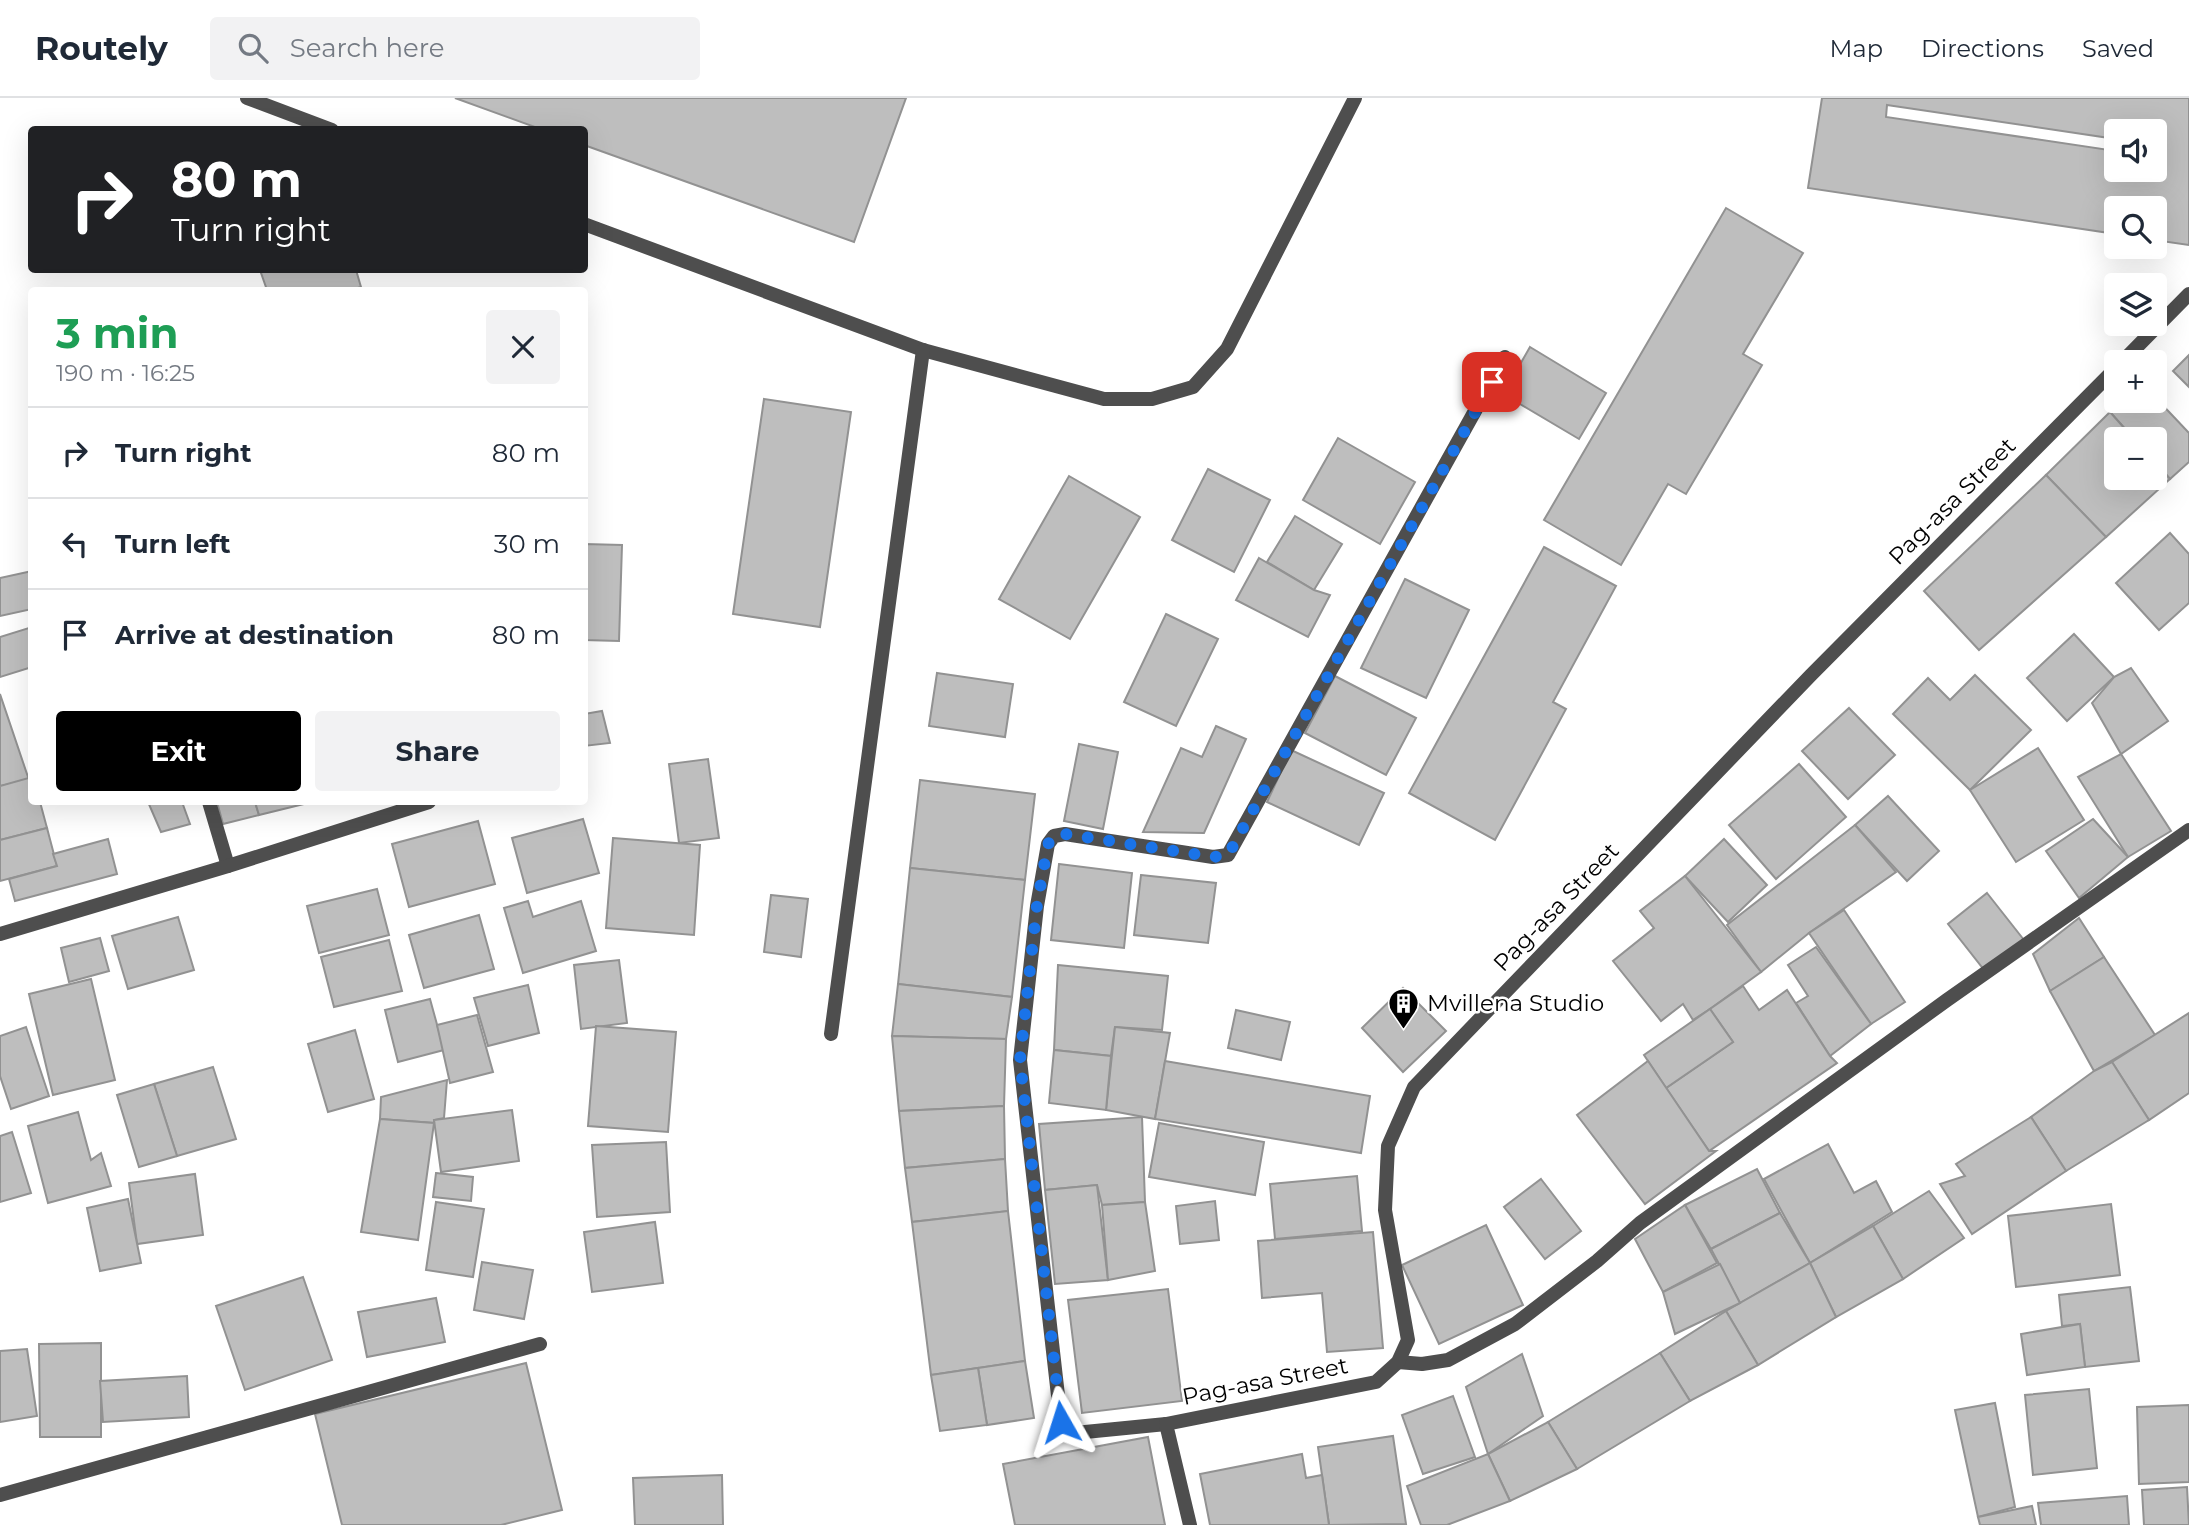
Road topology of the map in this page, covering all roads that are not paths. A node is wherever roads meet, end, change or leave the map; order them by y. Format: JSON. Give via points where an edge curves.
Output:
{"nodes":[{"id":1,"x":247,"y":98,"type":"edge"},
{"id":2,"x":1355,"y":98,"type":"edge"},
{"id":3,"x":321,"y":126,"type":"edge"},
{"id":4,"x":588,"y":225,"type":"edge"},
{"id":5,"x":2189,"y":294,"type":"edge"},
{"id":6,"x":923,"y":350,"type":"junction"},
{"id":7,"x":2134,"y":350,"type":"edge"},
{"id":8,"x":1505,"y":358,"type":"dead end"},
{"id":9,"x":2104,"y":380,"type":"edge"},
{"id":10,"x":210,"y":805,"type":"edge"},
{"id":11,"x":420,"y":805,"type":"edge"},
{"id":12,"x":2189,"y":830,"type":"edge"},
{"id":13,"x":229,"y":866,"type":"junction"},
{"id":14,"x":0,"y":934,"type":"edge"},
{"id":15,"x":831,"y":1034,"type":"dead end"},
{"id":16,"x":540,"y":1344,"type":"dead end"},
{"id":17,"x":1398,"y":1362,"type":"junction"},
{"id":18,"x":1167,"y":1424,"type":"junction"},
{"id":19,"x":0,"y":1495,"type":"edge"},
{"id":20,"x":1190,"y":1525,"type":"edge"}],
"edges":[{"from":1,"to":3,"type":"street"},
{"from":2,"to":6,"type":"street","via":[[1227,349],[1193,387],[1152,399],[1104,399]]},
{"from":4,"to":6,"type":"street"},
{"from":5,"to":7,"type":"street"},
{"from":6,"to":15,"type":"street"},
{"from":8,"to":18,"type":"street","via":[[1228,855],[1213,857],[1065,834],[1054,836],[1048,844],[1020,1060],[1061,1422],[1075,1433]]},
{"from":9,"to":17,"type":"street","name":"Pag-asa Street","via":[[1811,675],[1415,1087],[1388,1146],[1385,1210],[1408,1340]]},
{"from":10,"to":13,"type":"street"},
{"from":11,"to":13,"type":"street"},
{"from":12,"to":17,"type":"street","via":[[1640,1223],[1515,1324],[1448,1360]]},
{"from":13,"to":14,"type":"street"},
{"from":16,"to":19,"type":"street"},
{"from":17,"to":18,"type":"street","name":"Pag-asa Street","via":[[1376,1382]]},
{"from":18,"to":20,"type":"street","name":"Pag-asa Street"}]}
